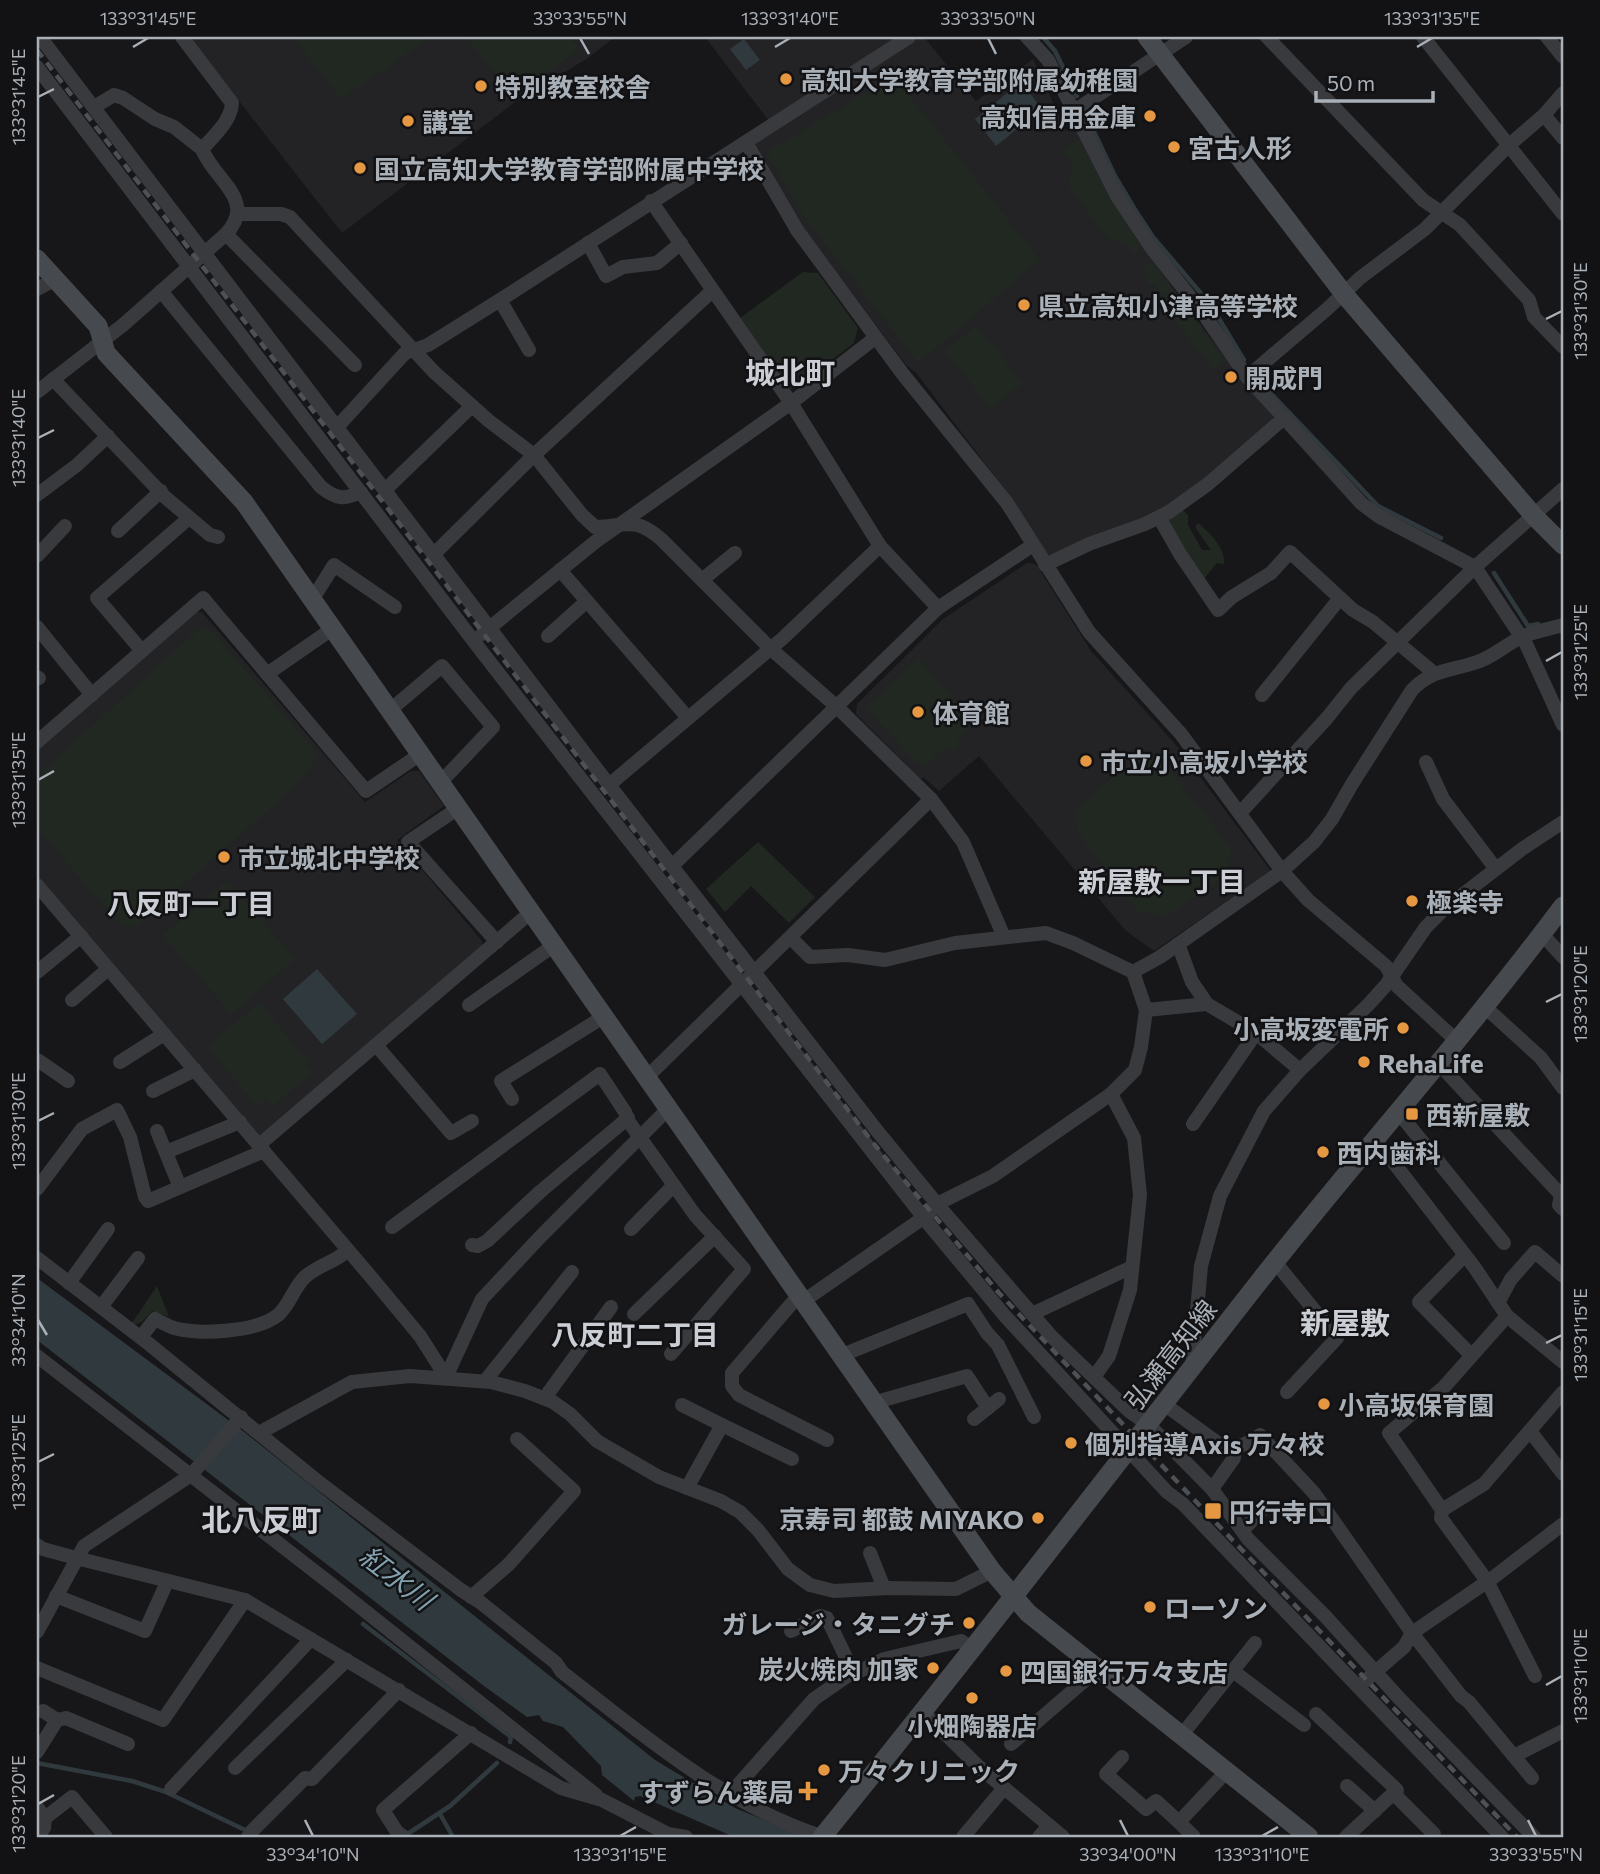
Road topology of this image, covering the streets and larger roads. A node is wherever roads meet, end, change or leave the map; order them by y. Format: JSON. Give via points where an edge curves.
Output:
{"nodes":[{"id":1,"x":40,"y":37,"type":"edge"},
{"id":2,"x":182,"y":37,"type":"edge"},
{"id":3,"x":909,"y":37,"type":"edge"},
{"id":4,"x":1027,"y":37,"type":"edge"},
{"id":5,"x":1147,"y":37,"type":"edge"},
{"id":6,"x":1186,"y":37,"type":"edge"},
{"id":7,"x":1266,"y":37,"type":"edge"},
{"id":8,"x":1423,"y":37,"type":"edge"},
{"id":9,"x":1547,"y":37,"type":"edge"},
{"id":10,"x":1160,"y":54,"type":"junction"},
{"id":11,"x":1563,"y":57,"type":"edge"},
{"id":12,"x":37,"y":67,"type":"edge"},
{"id":13,"x":1563,"y":93,"type":"edge"},
{"id":14,"x":94,"y":107,"type":"junction"},
{"id":15,"x":1074,"y":111,"type":"junction"},
{"id":16,"x":1544,"y":115,"type":"junction"},
{"id":17,"x":1563,"y":138,"type":"edge"},
{"id":18,"x":746,"y":142,"type":"junction"},
{"id":19,"x":1508,"y":146,"type":"junction"},
{"id":20,"x":202,"y":149,"type":"junction"},
{"id":21,"x":651,"y":201,"type":"junction"},
{"id":22,"x":1441,"y":212,"type":"junction"},
{"id":23,"x":237,"y":214,"type":"junction"},
{"id":24,"x":1563,"y":214,"type":"edge"},
{"id":25,"x":226,"y":234,"type":"junction"},
{"id":26,"x":588,"y":243,"type":"junction"},
{"id":27,"x":681,"y":243,"type":"junction"},
{"id":28,"x":205,"y":253,"type":"junction"},
{"id":29,"x":37,"y":259,"type":"edge"},
{"id":30,"x":189,"y":266,"type":"junction"},
{"id":31,"x":56,"y":279,"type":"junction"},
{"id":32,"x":37,"y":289,"type":"edge"},
{"id":33,"x":161,"y":291,"type":"junction"},
{"id":34,"x":712,"y":291,"type":"junction"},
{"id":35,"x":1344,"y":294,"type":"junction"},
{"id":36,"x":499,"y":300,"type":"junction"},
{"id":37,"x":875,"y":338,"type":"junction"},
{"id":38,"x":102,"y":342,"type":"junction"},
{"id":39,"x":1563,"y":347,"type":"edge"},
{"id":40,"x":529,"y":349,"type":"dead end"},
{"id":41,"x":412,"y":350,"type":"junction"},
{"id":42,"x":355,"y":365,"type":"dead end"},
{"id":43,"x":1247,"y":377,"type":"junction"},
{"id":44,"x":53,"y":379,"type":"junction"},
{"id":45,"x":37,"y":392,"type":"edge"},
{"id":46,"x":791,"y":403,"type":"junction"},
{"id":47,"x":472,"y":406,"type":"junction"},
{"id":48,"x":1284,"y":418,"type":"junction"},
{"id":49,"x":338,"y":426,"type":"junction"},
{"id":50,"x":107,"y":436,"type":"junction"},
{"id":51,"x":534,"y":456,"type":"junction"},
{"id":52,"x":1563,"y":489,"type":"edge"},
{"id":53,"x":385,"y":490,"type":"junction"},
{"id":54,"x":162,"y":491,"type":"junction"},
{"id":55,"x":361,"y":492,"type":"junction"},
{"id":56,"x":37,"y":495,"type":"edge"},
{"id":57,"x":1534,"y":516,"type":"junction"},
{"id":58,"x":1159,"y":517,"type":"junction"},
{"id":59,"x":189,"y":518,"type":"junction"},
{"id":60,"x":619,"y":524,"type":"junction"},
{"id":61,"x":65,"y":526,"type":"dead end"},
{"id":62,"x":118,"y":531,"type":"dead end"},
{"id":63,"x":218,"y":537,"type":"dead end"},
{"id":64,"x":1033,"y":545,"type":"junction"},
{"id":65,"x":1563,"y":545,"type":"edge"},
{"id":66,"x":880,"y":546,"type":"junction"},
{"id":67,"x":735,"y":552,"type":"dead end"},
{"id":68,"x":433,"y":555,"type":"junction"},
{"id":69,"x":37,"y":556,"type":"edge"},
{"id":70,"x":1045,"y":565,"type":"junction"},
{"id":71,"x":1475,"y":567,"type":"junction"},
{"id":72,"x":560,"y":570,"type":"junction"},
{"id":73,"x":702,"y":580,"type":"junction"},
{"id":74,"x":1340,"y":598,"type":"junction"},
{"id":75,"x":312,"y":600,"type":"junction"},
{"id":76,"x":587,"y":601,"type":"junction"},
{"id":77,"x":395,"y":607,"type":"dead end"},
{"id":78,"x":937,"y":608,"type":"junction"},
{"id":79,"x":1563,"y":625,"type":"edge"},
{"id":80,"x":37,"y":627,"type":"edge"},
{"id":81,"x":490,"y":628,"type":"junction"},
{"id":82,"x":332,"y":629,"type":"junction"},
{"id":83,"x":548,"y":636,"type":"dead end"},
{"id":84,"x":1520,"y":638,"type":"junction"},
{"id":85,"x":474,"y":640,"type":"junction"},
{"id":86,"x":1399,"y":644,"type":"junction"},
{"id":87,"x":771,"y":649,"type":"junction"},
{"id":88,"x":142,"y":651,"type":"junction"},
{"id":89,"x":1434,"y":673,"type":"junction"},
{"id":90,"x":267,"y":674,"type":"junction"},
{"id":91,"x":92,"y":695,"type":"junction"},
{"id":92,"x":1262,"y":695,"type":"dead end"},
{"id":93,"x":836,"y":706,"type":"junction"},
{"id":94,"x":389,"y":711,"type":"junction"},
{"id":95,"x":688,"y":718,"type":"junction"},
{"id":96,"x":1563,"y":725,"type":"edge"},
{"id":97,"x":37,"y":742,"type":"edge"},
{"id":98,"x":419,"y":755,"type":"junction"},
{"id":99,"x":1426,"y":762,"type":"dead end"},
{"id":100,"x":439,"y":784,"type":"junction"},
{"id":101,"x":609,"y":785,"type":"junction"},
{"id":102,"x":931,"y":799,"type":"junction"},
{"id":103,"x":457,"y":809,"type":"junction"},
{"id":104,"x":1240,"y":813,"type":"junction"},
{"id":105,"x":1563,"y":822,"type":"edge"},
{"id":106,"x":672,"y":866,"type":"junction"},
{"id":107,"x":1496,"y":869,"type":"junction"},
{"id":108,"x":1282,"y":871,"type":"junction"},
{"id":109,"x":37,"y":885,"type":"edge"},
{"id":110,"x":1563,"y":906,"type":"edge"},
{"id":111,"x":530,"y":913,"type":"junction"},
{"id":112,"x":1542,"y":934,"type":"junction"},
{"id":113,"x":81,"y":936,"type":"junction"},
{"id":114,"x":1004,"y":937,"type":"junction"},
{"id":115,"x":791,"y":939,"type":"junction"},
{"id":116,"x":497,"y":942,"type":"junction"},
{"id":117,"x":1178,"y":944,"type":"junction"},
{"id":118,"x":553,"y":946,"type":"junction"},
{"id":119,"x":1563,"y":957,"type":"edge"},
{"id":120,"x":108,"y":969,"type":"junction"},
{"id":121,"x":756,"y":971,"type":"junction"},
{"id":122,"x":37,"y":972,"type":"edge"},
{"id":123,"x":1133,"y":972,"type":"junction"},
{"id":124,"x":1391,"y":976,"type":"junction"},
{"id":125,"x":741,"y":986,"type":"junction"},
{"id":126,"x":72,"y":1000,"type":"dead end"},
{"id":127,"x":469,"y":1004,"type":"dead end"},
{"id":128,"x":1207,"y":1004,"type":"junction"},
{"id":129,"x":1485,"y":1007,"type":"junction"},
{"id":130,"x":1146,"y":1010,"type":"junction"},
{"id":131,"x":603,"y":1017,"type":"junction"},
{"id":132,"x":1256,"y":1033,"type":"junction"},
{"id":133,"x":164,"y":1034,"type":"junction"},
{"id":134,"x":1457,"y":1041,"type":"junction"},
{"id":135,"x":376,"y":1045,"type":"junction"},
{"id":136,"x":37,"y":1061,"type":"edge"},
{"id":137,"x":120,"y":1062,"type":"dead end"},
{"id":138,"x":1439,"y":1064,"type":"junction"},
{"id":139,"x":195,"y":1070,"type":"junction"},
{"id":140,"x":1300,"y":1070,"type":"junction"},
{"id":141,"x":646,"y":1078,"type":"junction"},
{"id":142,"x":68,"y":1080,"type":"dead end"},
{"id":143,"x":1563,"y":1088,"type":"edge"},
{"id":144,"x":153,"y":1091,"type":"dead end"},
{"id":145,"x":1111,"y":1094,"type":"junction"},
{"id":146,"x":512,"y":1099,"type":"dead end"},
{"id":147,"x":668,"y":1109,"type":"junction"},
{"id":148,"x":1399,"y":1113,"type":"junction"},
{"id":149,"x":628,"y":1118,"type":"junction"},
{"id":150,"x":472,"y":1121,"type":"dead end"},
{"id":151,"x":240,"y":1122,"type":"junction"},
{"id":152,"x":1193,"y":1124,"type":"dead end"},
{"id":153,"x":157,"y":1131,"type":"dead end"},
{"id":154,"x":640,"y":1137,"type":"junction"},
{"id":155,"x":1377,"y":1141,"type":"junction"},
{"id":156,"x":261,"y":1148,"type":"junction"},
{"id":157,"x":166,"y":1152,"type":"junction"},
{"id":158,"x":673,"y":1186,"type":"junction"},
{"id":159,"x":180,"y":1187,"type":"junction"},
{"id":160,"x":37,"y":1189,"type":"edge"},
{"id":161,"x":937,"y":1204,"type":"junction"},
{"id":162,"x":1563,"y":1209,"type":"edge"},
{"id":163,"x":923,"y":1218,"type":"junction"},
{"id":164,"x":392,"y":1227,"type":"dead end"},
{"id":165,"x":631,"y":1228,"type":"dead end"},
{"id":166,"x":107,"y":1229,"type":"dead end"},
{"id":167,"x":715,"y":1236,"type":"junction"},
{"id":168,"x":1504,"y":1243,"type":"dead end"},
{"id":169,"x":472,"y":1245,"type":"dead end"},
{"id":170,"x":348,"y":1251,"type":"junction"},
{"id":171,"x":1465,"y":1255,"type":"junction"},
{"id":172,"x":37,"y":1258,"type":"edge"},
{"id":173,"x":138,"y":1258,"type":"dead end"},
{"id":174,"x":1275,"y":1262,"type":"junction"},
{"id":175,"x":1132,"y":1266,"type":"junction"},
{"id":176,"x":572,"y":1272,"type":"dead end"},
{"id":177,"x":1563,"y":1276,"type":"edge"},
{"id":178,"x":69,"y":1283,"type":"junction"},
{"id":179,"x":800,"y":1299,"type":"junction"},
{"id":180,"x":1498,"y":1303,"type":"junction"},
{"id":181,"x":101,"y":1307,"type":"junction"},
{"id":182,"x":611,"y":1307,"type":"dead end"},
{"id":183,"x":634,"y":1314,"type":"dead end"},
{"id":184,"x":1032,"y":1314,"type":"junction"},
{"id":185,"x":1507,"y":1316,"type":"junction"},
{"id":186,"x":141,"y":1337,"type":"junction"},
{"id":187,"x":671,"y":1354,"type":"dead end"},
{"id":188,"x":1471,"y":1355,"type":"junction"},
{"id":189,"x":37,"y":1356,"type":"edge"},
{"id":190,"x":840,"y":1356,"type":"junction"},
{"id":191,"x":1563,"y":1362,"type":"edge"},
{"id":192,"x":1192,"y":1368,"type":"junction"},
{"id":193,"x":446,"y":1377,"type":"junction"},
{"id":194,"x":1094,"y":1377,"type":"junction"},
{"id":195,"x":485,"y":1381,"type":"junction"},
{"id":196,"x":1287,"y":1392,"type":"dead end"},
{"id":197,"x":1563,"y":1392,"type":"edge"},
{"id":198,"x":547,"y":1399,"type":"junction"},
{"id":199,"x":873,"y":1404,"type":"junction"},
{"id":200,"x":682,"y":1405,"type":"dead end"},
{"id":201,"x":1164,"y":1405,"type":"junction"},
{"id":202,"x":1034,"y":1417,"type":"dead end"},
{"id":203,"x":974,"y":1419,"type":"dead end"},
{"id":204,"x":238,"y":1421,"type":"junction"},
{"id":205,"x":722,"y":1425,"type":"junction"},
{"id":206,"x":1149,"y":1425,"type":"junction"},
{"id":207,"x":1530,"y":1431,"type":"junction"},
{"id":208,"x":259,"y":1433,"type":"junction"},
{"id":209,"x":517,"y":1439,"type":"dead end"},
{"id":210,"x":827,"y":1440,"type":"dead end"},
{"id":211,"x":1234,"y":1448,"type":"junction"},
{"id":212,"x":1130,"y":1450,"type":"junction"},
{"id":213,"x":792,"y":1459,"type":"dead end"},
{"id":214,"x":194,"y":1472,"type":"junction"},
{"id":215,"x":1563,"y":1474,"type":"edge"},
{"id":216,"x":687,"y":1488,"type":"junction"},
{"id":217,"x":1212,"y":1489,"type":"junction"},
{"id":218,"x":1262,"y":1510,"type":"dead end"},
{"id":219,"x":1442,"y":1510,"type":"junction"},
{"id":220,"x":1563,"y":1524,"type":"edge"},
{"id":221,"x":1243,"y":1530,"type":"junction"},
{"id":222,"x":37,"y":1545,"type":"edge"},
{"id":223,"x":80,"y":1552,"type":"junction"},
{"id":224,"x":870,"y":1553,"type":"dead end"},
{"id":225,"x":992,"y":1571,"type":"junction"},
{"id":226,"x":167,"y":1581,"type":"junction"},
{"id":227,"x":1487,"y":1581,"type":"junction"},
{"id":228,"x":884,"y":1588,"type":"junction"},
{"id":229,"x":56,"y":1595,"type":"junction"},
{"id":230,"x":471,"y":1597,"type":"junction"},
{"id":231,"x":1013,"y":1597,"type":"junction"},
{"id":232,"x":245,"y":1600,"type":"junction"},
{"id":233,"x":790,"y":1631,"type":"dead end"},
{"id":234,"x":37,"y":1632,"type":"edge"},
{"id":235,"x":1412,"y":1633,"type":"junction"},
{"id":236,"x":311,"y":1639,"type":"junction"},
{"id":237,"x":1255,"y":1643,"type":"dead end"},
{"id":238,"x":972,"y":1648,"type":"junction"},
{"id":239,"x":347,"y":1660,"type":"junction"},
{"id":240,"x":37,"y":1668,"type":"edge"},
{"id":241,"x":1098,"y":1670,"type":"junction"},
{"id":242,"x":1233,"y":1671,"type":"junction"},
{"id":243,"x":1376,"y":1671,"type":"junction"},
{"id":244,"x":853,"y":1672,"type":"junction"},
{"id":245,"x":1535,"y":1676,"type":"dead end"},
{"id":246,"x":1358,"y":1687,"type":"junction"},
{"id":247,"x":399,"y":1690,"type":"junction"},
{"id":248,"x":43,"y":1711,"type":"dead end"},
{"id":249,"x":922,"y":1711,"type":"junction"},
{"id":250,"x":1316,"y":1714,"type":"dead end"},
{"id":251,"x":57,"y":1720,"type":"junction"},
{"id":252,"x":1304,"y":1725,"type":"dead end"},
{"id":253,"x":1563,"y":1731,"type":"edge"},
{"id":254,"x":471,"y":1733,"type":"junction"},
{"id":255,"x":1181,"y":1736,"type":"junction"},
{"id":256,"x":128,"y":1744,"type":"dead end"},
{"id":257,"x":1011,"y":1744,"type":"dead end"},
{"id":258,"x":37,"y":1752,"type":"edge"},
{"id":259,"x":1514,"y":1756,"type":"junction"},
{"id":260,"x":1122,"y":1757,"type":"dead end"},
{"id":261,"x":235,"y":1768,"type":"dead end"},
{"id":262,"x":1226,"y":1772,"type":"junction"},
{"id":263,"x":1532,"y":1778,"type":"dead end"},
{"id":264,"x":1347,"y":1786,"type":"dead end"},
{"id":265,"x":1004,"y":1788,"type":"junction"},
{"id":266,"x":171,"y":1789,"type":"dead end"},
{"id":267,"x":1393,"y":1793,"type":"junction"},
{"id":268,"x":730,"y":1794,"type":"junction"},
{"id":269,"x":602,"y":1800,"type":"junction"},
{"id":270,"x":1375,"y":1811,"type":"junction"},
{"id":271,"x":41,"y":1813,"type":"edge"},
{"id":272,"x":1179,"y":1822,"type":"junction"},
{"id":273,"x":1044,"y":1832,"type":"edge"},
{"id":274,"x":1434,"y":1834,"type":"dead end"},
{"id":275,"x":37,"y":1836,"type":"edge"},
{"id":276,"x":402,"y":1836,"type":"edge"},
{"id":277,"x":106,"y":1837,"type":"edge"},
{"id":278,"x":248,"y":1837,"type":"edge"},
{"id":279,"x":684,"y":1837,"type":"edge"},
{"id":280,"x":823,"y":1837,"type":"edge"},
{"id":281,"x":963,"y":1837,"type":"edge"},
{"id":282,"x":1063,"y":1837,"type":"edge"},
{"id":283,"x":1194,"y":1837,"type":"edge"},
{"id":284,"x":1309,"y":1837,"type":"edge"},
{"id":285,"x":1346,"y":1837,"type":"edge"},
{"id":286,"x":1502,"y":1837,"type":"edge"},
{"id":287,"x":1534,"y":1837,"type":"edge"}],
"edges":[{"from":1,"to":14,"type":"street"},
{"from":2,"to":20,"type":"street","via":[[232,103],[230,114]]},
{"from":3,"to":18,"type":"street"},
{"from":4,"to":15,"type":"street","via":[[1048,60]]},
{"from":5,"to":10,"type":"street"},
{"from":6,"to":10,"type":"street"},
{"from":7,"to":22,"type":"street","via":[[1423,200]]},
{"from":8,"to":19,"type":"street"},
{"from":9,"to":11,"type":"street"},
{"from":10,"to":15,"type":"street"},
{"from":10,"to":35,"type":"street"},
{"from":12,"to":30,"type":"street"},
{"from":13,"to":16,"type":"street"},
{"from":14,"to":20,"type":"street","via":[[114,95],[121,97]]},
{"from":14,"to":28,"type":"street"},
{"from":15,"to":43,"type":"street","via":[[1129,216]]},
{"from":16,"to":17,"type":"street"},
{"from":16,"to":19,"type":"street"},
{"from":18,"to":21,"type":"street"},
{"from":18,"to":37,"type":"street","via":[[793,224]]},
{"from":19,"to":22,"type":"street"},
{"from":19,"to":24,"type":"street"},
{"from":20,"to":23,"type":"street","via":[[235,199]]},
{"from":21,"to":26,"type":"street"},
{"from":21,"to":27,"type":"street"},
{"from":22,"to":35,"type":"street"},
{"from":22,"to":39,"type":"street","via":[[1460,225],[1521,290],[1534,317]]},
{"from":23,"to":25,"type":"street"},
{"from":23,"to":41,"type":"street","via":[[289,218]]},
{"from":25,"to":28,"type":"street"},
{"from":25,"to":42,"type":"street"},
{"from":26,"to":27,"type":"street","via":[[606,276],[623,267],[657,263]]},
{"from":26,"to":36,"type":"street"},
{"from":27,"to":34,"type":"street"},
{"from":28,"to":30,"type":"street"},
{"from":28,"to":49,"type":"street"},
{"from":29,"to":31,"type":"street"},
{"from":30,"to":33,"type":"street"},
{"from":30,"to":55,"type":"street"},
{"from":31,"to":32,"type":"street"},
{"from":31,"to":38,"type":"street","via":[[98,326]]},
{"from":33,"to":38,"type":"street"},
{"from":33,"to":55,"type":"street","via":[[321,487],[339,498]]},
{"from":34,"to":46,"type":"street"},
{"from":34,"to":51,"type":"street"},
{"from":35,"to":43,"type":"street"},
{"from":35,"to":57,"type":"street"},
{"from":36,"to":40,"type":"street"},
{"from":36,"to":41,"type":"street","via":[[428,345]]},
{"from":37,"to":46,"type":"street"},
{"from":37,"to":64,"type":"street","via":[[1006,502]]},
{"from":38,"to":44,"type":"street"},
{"from":38,"to":75,"type":"street","via":[[106,353],[244,502]]},
{"from":41,"to":47,"type":"street"},
{"from":41,"to":49,"type":"street"},
{"from":43,"to":48,"type":"street"},
{"from":44,"to":45,"type":"street"},
{"from":44,"to":50,"type":"street"},
{"from":46,"to":60,"type":"street"},
{"from":46,"to":66,"type":"street"},
{"from":47,"to":51,"type":"street"},
{"from":47,"to":53,"type":"street"},
{"from":48,"to":58,"type":"street","via":[[1208,484]]},
{"from":48,"to":71,"type":"street","via":[[1362,504]]},
{"from":49,"to":53,"type":"street"},
{"from":50,"to":54,"type":"street"},
{"from":50,"to":56,"type":"street"},
{"from":51,"to":60,"type":"street","via":[[595,527]]},
{"from":51,"to":68,"type":"street"},
{"from":52,"to":57,"type":"street"},
{"from":53,"to":68,"type":"street"},
{"from":54,"to":59,"type":"street"},
{"from":54,"to":62,"type":"street"},
{"from":55,"to":85,"type":"street"},
{"from":57,"to":65,"type":"street"},
{"from":57,"to":71,"type":"street"},
{"from":58,"to":70,"type":"street"},
{"from":58,"to":74,"type":"street","via":[[1218,610],[1271,573],[1290,552]]},
{"from":59,"to":63,"type":"street"},
{"from":59,"to":88,"type":"street","via":[[97,598]]},
{"from":60,"to":72,"type":"street"},
{"from":60,"to":73,"type":"street","via":[[646,526]]},
{"from":61,"to":69,"type":"street"},
{"from":64,"to":70,"type":"street"},
{"from":64,"to":78,"type":"street"},
{"from":66,"to":78,"type":"street"},
{"from":66,"to":87,"type":"street"},
{"from":67,"to":73,"type":"street"},
{"from":68,"to":81,"type":"street"},
{"from":70,"to":104,"type":"street","via":[[1089,632],[1181,734]]},
{"from":71,"to":84,"type":"street"},
{"from":71,"to":86,"type":"street"},
{"from":72,"to":76,"type":"street"},
{"from":72,"to":81,"type":"street"},
{"from":73,"to":87,"type":"street"},
{"from":74,"to":86,"type":"street"},
{"from":74,"to":92,"type":"street"},
{"from":75,"to":77,"type":"street","via":[[334,565]]},
{"from":75,"to":82,"type":"street"},
{"from":76,"to":83,"type":"street"},
{"from":76,"to":95,"type":"street"},
{"from":78,"to":93,"type":"street"},
{"from":79,"to":84,"type":"street"},
{"from":80,"to":91,"type":"street"},
{"from":81,"to":85,"type":"street"},
{"from":81,"to":101,"type":"street"},
{"from":82,"to":90,"type":"street"},
{"from":82,"to":94,"type":"street"},
{"from":84,"to":89,"type":"street","via":[[1477,662]]},
{"from":84,"to":96,"type":"street"},
{"from":85,"to":125,"type":"street"},
{"from":86,"to":89,"type":"street"},
{"from":86,"to":104,"type":"street","via":[[1351,688]]},
{"from":87,"to":93,"type":"street"},
{"from":87,"to":95,"type":"street"},
{"from":88,"to":90,"type":"street","via":[[202,598]]},
{"from":88,"to":91,"type":"street"},
{"from":89,"to":108,"type":"street","via":[[1412,690],[1332,819]]},
{"from":90,"to":98,"type":"street","via":[[366,791]]},
{"from":91,"to":97,"type":"street"},
{"from":93,"to":102,"type":"street"},
{"from":93,"to":106,"type":"street"},
{"from":94,"to":98,"type":"street"},
{"from":94,"to":100,"type":"street","via":[[442,666],[493,727]]},
{"from":95,"to":101,"type":"street"},
{"from":98,"to":100,"type":"street"},
{"from":99,"to":107,"type":"street","via":[[1443,799]]},
{"from":100,"to":103,"type":"street"},
{"from":101,"to":106,"type":"street"},
{"from":102,"to":114,"type":"street","via":[[963,842]]},
{"from":102,"to":115,"type":"street"},
{"from":103,"to":111,"type":"street"},
{"from":103,"to":116,"type":"street","via":[[408,842]]},
{"from":104,"to":108,"type":"street"},
{"from":105,"to":107,"type":"street"},
{"from":106,"to":121,"type":"street"},
{"from":107,"to":124,"type":"street","via":[[1426,927]]},
{"from":108,"to":117,"type":"street"},
{"from":108,"to":124,"type":"street","via":[[1308,900],[1386,966]]},
{"from":109,"to":113,"type":"street"},
{"from":110,"to":112,"type":"street","name":"弘瀬高知線"},
{"from":111,"to":116,"type":"street"},
{"from":111,"to":118,"type":"street"},
{"from":112,"to":119,"type":"street"},
{"from":112,"to":129,"type":"street","name":"弘瀬高知線"},
{"from":113,"to":120,"type":"street"},
{"from":113,"to":122,"type":"street"},
{"from":114,"to":115,"type":"street","via":[[885,960],[848,955],[810,957]]},
{"from":114,"to":123,"type":"street","via":[[1046,933]]},
{"from":115,"to":121,"type":"street"},
{"from":116,"to":135,"type":"street"},
{"from":117,"to":123,"type":"street"},
{"from":117,"to":128,"type":"street","via":[[1192,982]]},
{"from":118,"to":127,"type":"street"},
{"from":118,"to":131,"type":"street"},
{"from":120,"to":126,"type":"street"},
{"from":120,"to":133,"type":"street"},
{"from":121,"to":125,"type":"street"},
{"from":121,"to":161,"type":"street"},
{"from":123,"to":130,"type":"street"},
{"from":124,"to":134,"type":"street","via":[[1396,986]]},
{"from":124,"to":140,"type":"street","via":[[1368,1005]]},
{"from":125,"to":141,"type":"street"},
{"from":125,"to":163,"type":"street"},
{"from":128,"to":130,"type":"street"},
{"from":128,"to":132,"type":"street"},
{"from":129,"to":134,"type":"street","name":"弘瀬高知線"},
{"from":129,"to":143,"type":"street","via":[[1541,1058]]},
{"from":130,"to":145,"type":"street","via":[[1139,1061]]},
{"from":131,"to":141,"type":"street"},
{"from":131,"to":146,"type":"street","via":[[501,1081]]},
{"from":132,"to":140,"type":"street"},
{"from":132,"to":152,"type":"street"},
{"from":133,"to":137,"type":"street"},
{"from":133,"to":139,"type":"street"},
{"from":134,"to":138,"type":"street","name":"弘瀬高知線"},
{"from":135,"to":150,"type":"street","via":[[451,1133]]},
{"from":135,"to":156,"type":"street"},
{"from":136,"to":142,"type":"street"},
{"from":138,"to":148,"type":"street","name":"弘瀬高知線"},
{"from":138,"to":162,"type":"street","via":[[1561,1195]]},
{"from":139,"to":144,"type":"street"},
{"from":139,"to":151,"type":"street"},
{"from":140,"to":192,"type":"street","via":[[1264,1111],[1220,1196],[1201,1266]]},
{"from":141,"to":147,"type":"street"},
{"from":145,"to":161,"type":"street","via":[[993,1176]]},
{"from":145,"to":175,"type":"street","via":[[1134,1138],[1140,1195]]},
{"from":147,"to":154,"type":"street"},
{"from":147,"to":179,"type":"street"},
{"from":148,"to":155,"type":"street","name":"弘瀬高知線"},
{"from":148,"to":168,"type":"street"},
{"from":149,"to":154,"type":"street"},
{"from":149,"to":164,"type":"street","via":[[600,1074]]},
{"from":149,"to":169,"type":"street","via":[[487,1241]]},
{"from":151,"to":156,"type":"street"},
{"from":151,"to":157,"type":"street"},
{"from":153,"to":157,"type":"street"},
{"from":154,"to":158,"type":"street"},
{"from":154,"to":193,"type":"street","via":[[482,1299]]},
{"from":155,"to":171,"type":"street"},
{"from":155,"to":174,"type":"street","name":"弘瀬高知線"},
{"from":156,"to":159,"type":"street"},
{"from":156,"to":170,"type":"street"},
{"from":157,"to":159,"type":"street"},
{"from":158,"to":165,"type":"street"},
{"from":158,"to":167,"type":"street"},
{"from":159,"to":160,"type":"street","via":[[148,1200],[145,1197],[130,1137],[117,1111],[82,1129]]},
{"from":161,"to":163,"type":"street"},
{"from":161,"to":184,"type":"street"},
{"from":163,"to":179,"type":"street"},
{"from":163,"to":212,"type":"street","via":[[1012,1324]]},
{"from":166,"to":178,"type":"street"},
{"from":167,"to":183,"type":"street"},
{"from":167,"to":187,"type":"street","via":[[744,1269]]},
{"from":170,"to":186,"type":"street","via":[[306,1276],[281,1313],[267,1322],[200,1332],[173,1328],[155,1319]]},
{"from":170,"to":193,"type":"street","via":[[420,1336]]},
{"from":171,"to":180,"type":"street"},
{"from":171,"to":188,"type":"street","via":[[1419,1302]]},
{"from":172,"to":178,"type":"street"},
{"from":173,"to":181,"type":"street"},
{"from":174,"to":192,"type":"street","name":"弘瀬高知線"},
{"from":174,"to":196,"type":"street","via":[[1337,1338]]},
{"from":175,"to":184,"type":"street"},
{"from":175,"to":194,"type":"street","via":[[1130,1290],[1109,1356]]},
{"from":176,"to":195,"type":"street"},
{"from":177,"to":180,"type":"street","via":[[1535,1252],[1511,1279]]},
{"from":178,"to":181,"type":"street"},
{"from":179,"to":190,"type":"street"},
{"from":179,"to":210,"type":"street","via":[[732,1373],[732,1385],[739,1395]]},
{"from":180,"to":185,"type":"street"},
{"from":181,"to":186,"type":"street"},
{"from":182,"to":198,"type":"street"},
{"from":184,"to":194,"type":"street"},
{"from":185,"to":188,"type":"street"},
{"from":185,"to":191,"type":"street"},
{"from":186,"to":204,"type":"street"},
{"from":188,"to":219,"type":"street","via":[[1444,1387],[1389,1433]]},
{"from":189,"to":214,"type":"street"},
{"from":190,"to":199,"type":"street"},
{"from":190,"to":202,"type":"street","via":[[968,1304],[998,1345]]},
{"from":192,"to":201,"type":"street","name":"弘瀬高知線"},
{"from":193,"to":195,"type":"street"},
{"from":193,"to":208,"type":"street","via":[[352,1382]]},
{"from":194,"to":206,"type":"street"},
{"from":195,"to":198,"type":"street"},
{"from":197,"to":207,"type":"street"},
{"from":198,"to":216,"type":"street","via":[[597,1440]]},
{"from":199,"to":203,"type":"street","via":[[967,1376],[993,1404]]},
{"from":199,"to":225,"type":"street"},
{"from":200,"to":205,"type":"street"},
{"from":201,"to":206,"type":"street","name":"弘瀬高知線"},
{"from":201,"to":211,"type":"street","via":[[1223,1447]]},
{"from":204,"to":208,"type":"street"},
{"from":204,"to":214,"type":"street"},
{"from":205,"to":213,"type":"street"},
{"from":205,"to":216,"type":"street"},
{"from":206,"to":212,"type":"street","name":"弘瀬高知線"},
{"from":206,"to":217,"type":"street"},
{"from":207,"to":215,"type":"street"},
{"from":207,"to":219,"type":"street","via":[[1484,1484]]},
{"from":208,"to":230,"type":"street"},
{"from":209,"to":230,"type":"street","via":[[573,1491],[508,1565]]},
{"from":211,"to":217,"type":"street","via":[[1234,1458]]},
{"from":211,"to":235,"type":"street","via":[[1260,1434],[1314,1493]]},
{"from":212,"to":231,"type":"street","name":"弘瀬高知線"},
{"from":212,"to":246,"type":"street"},
{"from":214,"to":223,"type":"street"},
{"from":214,"to":269,"type":"street"},
{"from":216,"to":228,"type":"street","via":[[740,1512],[804,1583],[834,1591]]},
{"from":217,"to":221,"type":"street"},
{"from":218,"to":221,"type":"street"},
{"from":219,"to":227,"type":"street","via":[[1441,1518]]},
{"from":220,"to":227,"type":"street"},
{"from":221,"to":243,"type":"street"},
{"from":222,"to":223,"type":"street"},
{"from":223,"to":226,"type":"street"},
{"from":223,"to":229,"type":"street"},
{"from":224,"to":228,"type":"street"},
{"from":225,"to":228,"type":"street","via":[[956,1588]]},
{"from":225,"to":231,"type":"street"},
{"from":226,"to":229,"type":"street","via":[[145,1632]]},
{"from":226,"to":232,"type":"street"},
{"from":227,"to":235,"type":"street"},
{"from":227,"to":245,"type":"street"},
{"from":229,"to":234,"type":"street"},
{"from":230,"to":268,"type":"street","via":[[681,1765]]},
{"from":231,"to":238,"type":"street","name":"弘瀬高知線"},
{"from":231,"to":241,"type":"street"},
{"from":232,"to":236,"type":"street"},
{"from":232,"to":240,"type":"street","via":[[163,1720]]},
{"from":233,"to":244,"type":"street","via":[[820,1616],[827,1618]]},
{"from":235,"to":243,"type":"street","via":[[1404,1647]]},
{"from":235,"to":259,"type":"street"},
{"from":236,"to":239,"type":"street"},
{"from":236,"to":266,"type":"street"},
{"from":237,"to":242,"type":"street"},
{"from":238,"to":244,"type":"street","via":[[961,1641],[884,1659]]},
{"from":238,"to":249,"type":"street","name":"弘瀬高知線"},
{"from":239,"to":247,"type":"street"},
{"from":239,"to":261,"type":"street"},
{"from":241,"to":255,"type":"street"},
{"from":241,"to":257,"type":"street"},
{"from":242,"to":252,"type":"street"},
{"from":242,"to":255,"type":"street"},
{"from":243,"to":246,"type":"street"},
{"from":243,"to":287,"type":"street"},
{"from":244,"to":268,"type":"street","via":[[814,1699]]},
{"from":246,"to":286,"type":"street"},
{"from":247,"to":254,"type":"street"},
{"from":247,"to":278,"type":"street"},
{"from":248,"to":251,"type":"street"},
{"from":249,"to":265,"type":"street"},
{"from":249,"to":280,"type":"street","name":"弘瀬高知線"},
{"from":250,"to":267,"type":"street","via":[[1396,1790]]},
{"from":251,"to":256,"type":"street","via":[[66,1718]]},
{"from":251,"to":258,"type":"street"},
{"from":253,"to":259,"type":"street"},
{"from":254,"to":269,"type":"street","via":[[561,1788]]},
{"from":254,"to":276,"type":"street","via":[[383,1810]]},
{"from":255,"to":262,"type":"street"},
{"from":259,"to":263,"type":"street"},
{"from":260,"to":272,"type":"street","via":[[1106,1774],[1146,1809],[1156,1801]]},
{"from":262,"to":272,"type":"street"},
{"from":262,"to":284,"type":"street"},
{"from":264,"to":270,"type":"street"},
{"from":265,"to":273,"type":"street"},
{"from":265,"to":281,"type":"street"},
{"from":267,"to":270,"type":"street"},
{"from":267,"to":274,"type":"street"},
{"from":268,"to":280,"type":"street"},
{"from":269,"to":279,"type":"street","via":[[668,1834]]},
{"from":270,"to":285,"type":"street"},
{"from":271,"to":275,"type":"street","via":[[44,1828]]},
{"from":271,"to":277,"type":"street","via":[[72,1797]]},
{"from":272,"to":283,"type":"street"},
{"from":273,"to":282,"type":"street"}]}
